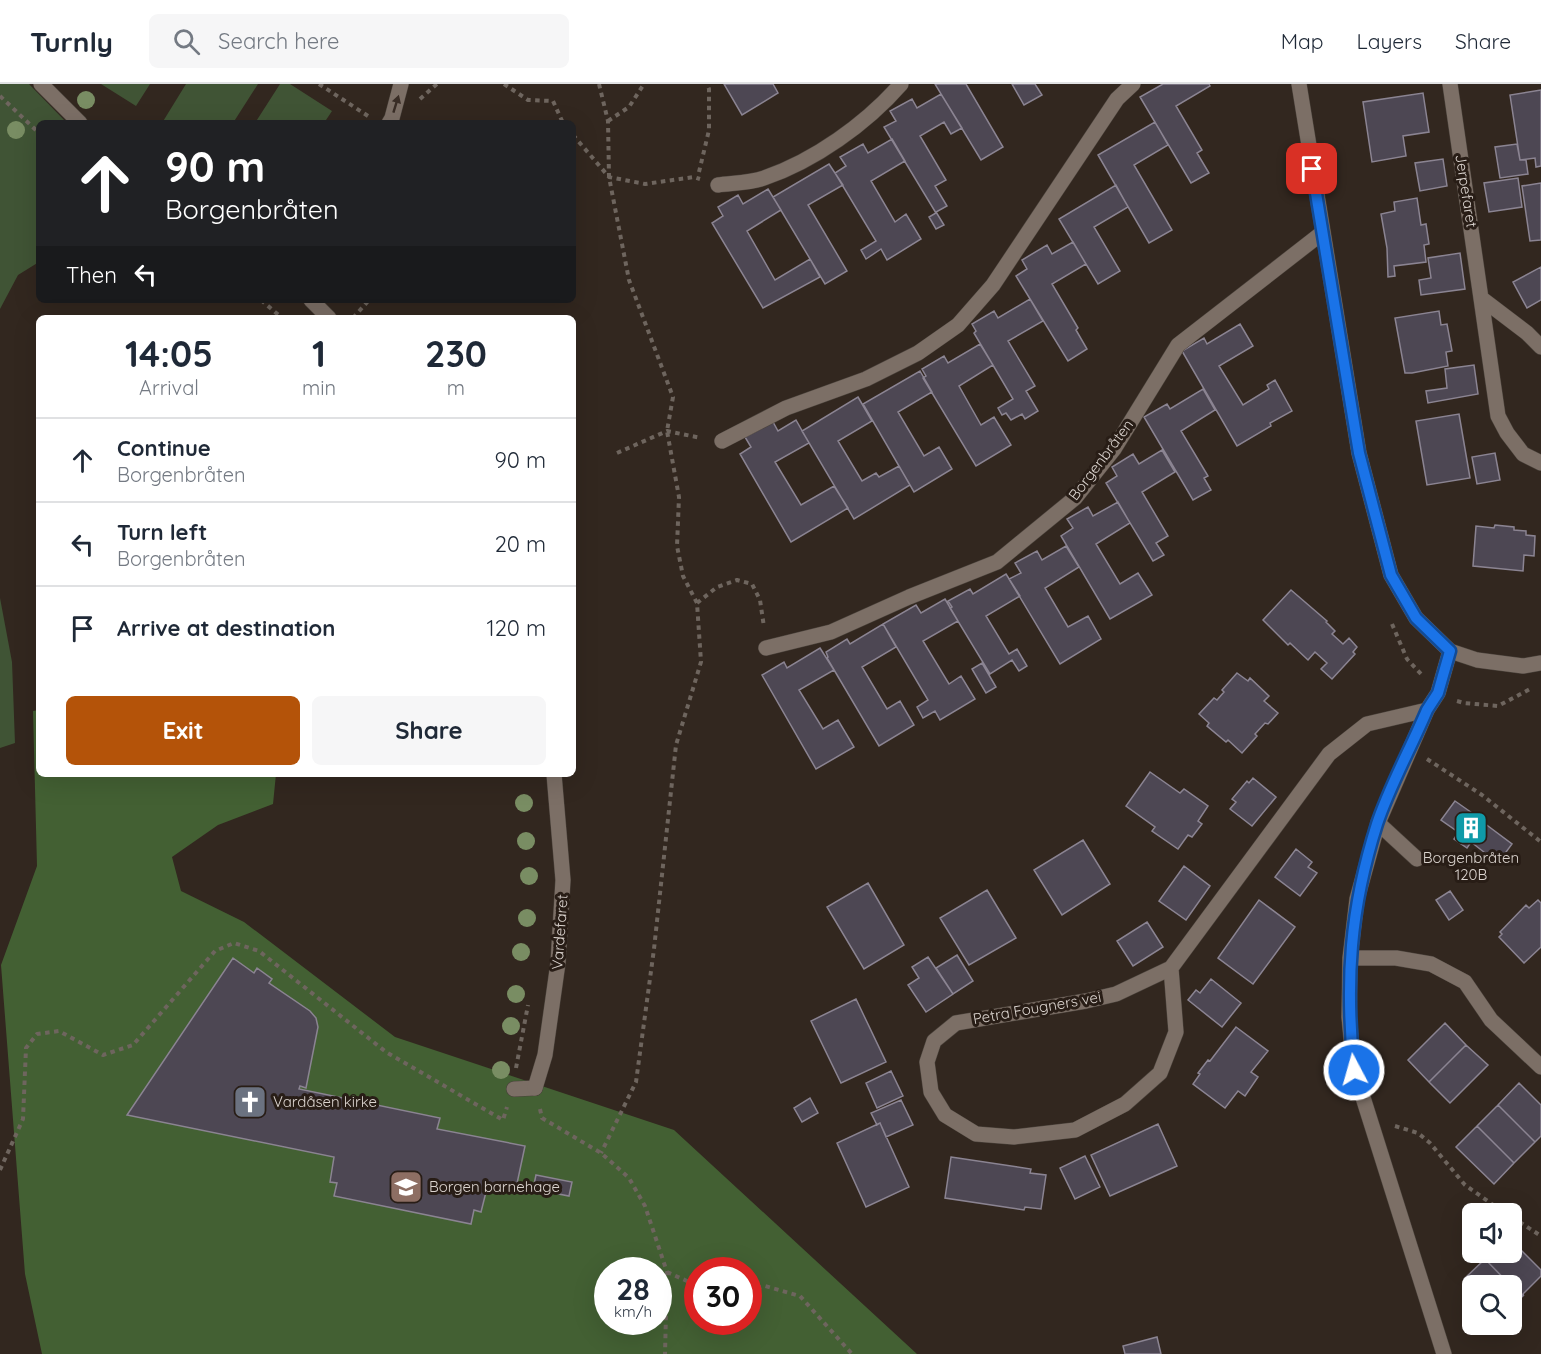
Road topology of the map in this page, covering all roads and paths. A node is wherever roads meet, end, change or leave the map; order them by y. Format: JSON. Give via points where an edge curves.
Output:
{"nodes":[{"id":1,"x":40,"y":84,"type":"edge"},
{"id":2,"x":319,"y":84,"type":"edge"},
{"id":3,"x":401,"y":84,"type":"edge"},
{"id":4,"x":504,"y":84,"type":"edge"},
{"id":5,"x":599,"y":84,"type":"edge"},
{"id":6,"x":644,"y":84,"type":"edge"},
{"id":7,"x":707,"y":84,"type":"edge"},
{"id":8,"x":901,"y":84,"type":"edge"},
{"id":9,"x":1133,"y":84,"type":"edge"},
{"id":10,"x":1299,"y":84,"type":"edge"},
{"id":11,"x":1450,"y":84,"type":"edge"},
{"id":12,"x":0,"y":96,"type":"edge"},
{"id":13,"x":369,"y":117,"type":"dead end"},
{"id":14,"x":77,"y":120,"type":"edge"},
{"id":15,"x":390,"y":120,"type":"edge"},
{"id":16,"x":562,"y":120,"type":"edge"},
{"id":17,"x":608,"y":121,"type":"junction"},
{"id":18,"x":36,"y":130,"type":"edge"},
{"id":19,"x":576,"y":138,"type":"edge"},
{"id":20,"x":609,"y":177,"type":"junction"},
{"id":21,"x":698,"y":178,"type":"junction"},
{"id":22,"x":718,"y":185,"type":"joint"},
{"id":23,"x":1323,"y":233,"type":"junction"},
{"id":24,"x":1481,"y":298,"type":"junction"},
{"id":25,"x":264,"y":303,"type":"edge"},
{"id":26,"x":314,"y":303,"type":"edge"},
{"id":27,"x":366,"y":303,"type":"edge"},
{"id":28,"x":278,"y":315,"type":"edge"},
{"id":29,"x":326,"y":315,"type":"edge"},
{"id":30,"x":356,"y":315,"type":"edge"},
{"id":31,"x":1541,"y":346,"type":"edge"},
{"id":32,"x":666,"y":431,"type":"junction"},
{"id":33,"x":722,"y":441,"type":"joint"},
{"id":34,"x":617,"y":453,"type":"dead end"},
{"id":35,"x":1541,"y":463,"type":"edge"},
{"id":36,"x":697,"y":603,"type":"junction"},
{"id":37,"x":766,"y":648,"type":"joint"},
{"id":38,"x":1450,"y":651,"type":"junction"},
{"id":39,"x":1541,"y":663,"type":"edge"},
{"id":40,"x":1541,"y":684,"type":"edge"},
{"id":41,"x":1438,"y":693,"type":"junction"},
{"id":42,"x":1427,"y":710,"type":"junction"},
{"id":43,"x":1411,"y":749,"type":"junction"},
{"id":44,"x":554,"y":777,"type":"edge"},
{"id":45,"x":1377,"y":823,"type":"junction"},
{"id":46,"x":1541,"y":842,"type":"edge"},
{"id":47,"x":1416,"y":859,"type":"dead end"},
{"id":48,"x":1350,"y":958,"type":"junction"},
{"id":49,"x":1171,"y":968,"type":"junction"},
{"id":50,"x":530,"y":995,"type":"dead end"},
{"id":51,"x":1541,"y":1067,"type":"edge"},
{"id":52,"x":535,"y":1088,"type":"junction"},
{"id":53,"x":514,"y":1089,"type":"junction"},
{"id":54,"x":1373,"y":1129,"type":"junction"},
{"id":55,"x":601,"y":1153,"type":"junction"},
{"id":56,"x":0,"y":1170,"type":"edge"},
{"id":57,"x":1490,"y":1203,"type":"edge"},
{"id":58,"x":1522,"y":1224,"type":"edge"},
{"id":59,"x":1541,"y":1236,"type":"edge"},
{"id":60,"x":662,"y":1257,"type":"edge"},
{"id":61,"x":762,"y":1287,"type":"edge"},
{"id":62,"x":665,"y":1335,"type":"edge"},
{"id":63,"x":665,"y":1354,"type":"edge"},
{"id":64,"x":852,"y":1354,"type":"edge"},
{"id":65,"x":1444,"y":1354,"type":"edge"}],
"edges":[{"from":1,"to":14,"type":"street"},
{"from":2,"to":13,"type":"path"},
{"from":15,"to":3,"type":"street","one_way":true},
{"from":4,"to":16,"type":"path","via":[[528,100],[554,101]]},
{"from":5,"to":17,"type":"path"},
{"from":6,"to":17,"type":"path","via":[[629,107]]},
{"from":7,"to":21,"type":"path","via":[[709,130]]},
{"from":8,"to":22,"type":"street","via":[[885,102],[822,151],[762,179]]},
{"from":9,"to":33,"type":"street","via":[[1117,99],[993,285],[958,325],[918,353],[866,379],[786,408]]},
{"from":10,"to":23,"type":"street"},
{"from":11,"to":24,"type":"street","name":"Jerpefaret"},
{"from":12,"to":18,"type":"path"},
{"from":17,"to":20,"type":"path"},
{"from":19,"to":20,"type":"path"},
{"from":20,"to":21,"type":"path","via":[[645,184]]},
{"from":20,"to":32,"type":"path","via":[[629,280],[674,397]]},
{"from":21,"to":22,"type":"path"},
{"from":23,"to":37,"type":"street","name":"Borgenbråten","via":[[1178,345],[1114,448],[1076,498],[997,562],[831,632]]},
{"from":23,"to":38,"type":"street","via":[[1359,453],[1391,575],[1416,618]]},
{"from":24,"to":31,"type":"street"},
{"from":24,"to":35,"type":"street","name":"Jerpefaret","via":[[1498,416],[1523,454]]},
{"from":25,"to":28,"type":"path"},
{"from":26,"to":29,"type":"street"},
{"from":27,"to":30,"type":"path"},
{"from":32,"to":33,"type":"path"},
{"from":32,"to":34,"type":"path"},
{"from":32,"to":36,"type":"path","via":[[679,497],[677,546],[683,576]]},
{"from":36,"to":37,"type":"path","via":[[717,587],[737,580],[752,584],[760,600]]},
{"from":36,"to":55,"type":"path","via":[[701,662],[676,745],[636,1082]]},
{"from":38,"to":39,"type":"street","via":[[1477,660],[1523,666]]},
{"from":38,"to":41,"type":"street"},
{"from":40,"to":41,"type":"path","via":[[1498,706],[1464,703]]},
{"from":41,"to":42,"type":"street"},
{"from":42,"to":43,"type":"street"},
{"from":42,"to":49,"type":"street","name":"Petra Fougners vei","via":[[1367,724],[1329,754]]},
{"from":43,"to":45,"type":"street"},
{"from":43,"to":46,"type":"path","via":[[1482,795]]},
{"from":44,"to":52,"type":"street","name":"Vardefaret","via":[[563,880],[561,927],[545,1055]]},
{"from":45,"to":47,"type":"street"},
{"from":45,"to":48,"type":"street","via":[[1358,899]]},
{"from":48,"to":51,"type":"street","via":[[1396,958],[1431,964],[1465,982],[1491,1020]]},
{"from":48,"to":54,"type":"street","via":[[1349,1017],[1354,1070]]},
{"from":49,"to":49,"type":"street","name":"Petra Fougners vei","via":[[1116,994],[956,1023],[934,1041],[927,1062],[931,1092],[945,1115],[976,1134],[1014,1137],[1074,1130],[1125,1104],[1160,1073],[1176,1032]]},
{"from":50,"to":53,"type":"path"},
{"from":52,"to":53,"type":"street"},
{"from":52,"to":55,"type":"path","via":[[542,1118]]},
{"from":53,"to":56,"type":"path","via":[[503,1120],[386,1052],[259,951],[234,943],[215,951],[133,1045],[104,1055],[59,1031],[37,1034],[26,1048],[23,1119]]},
{"from":54,"to":57,"type":"path","via":[[1391,1125],[1418,1133],[1465,1185]]},
{"from":54,"to":65,"type":"street"},
{"from":55,"to":60,"type":"path","via":[[629,1178],[645,1206]]},
{"from":58,"to":59,"type":"path"},
{"from":61,"to":64,"type":"path","via":[[800,1296]]},
{"from":62,"to":63,"type":"path"}]}
